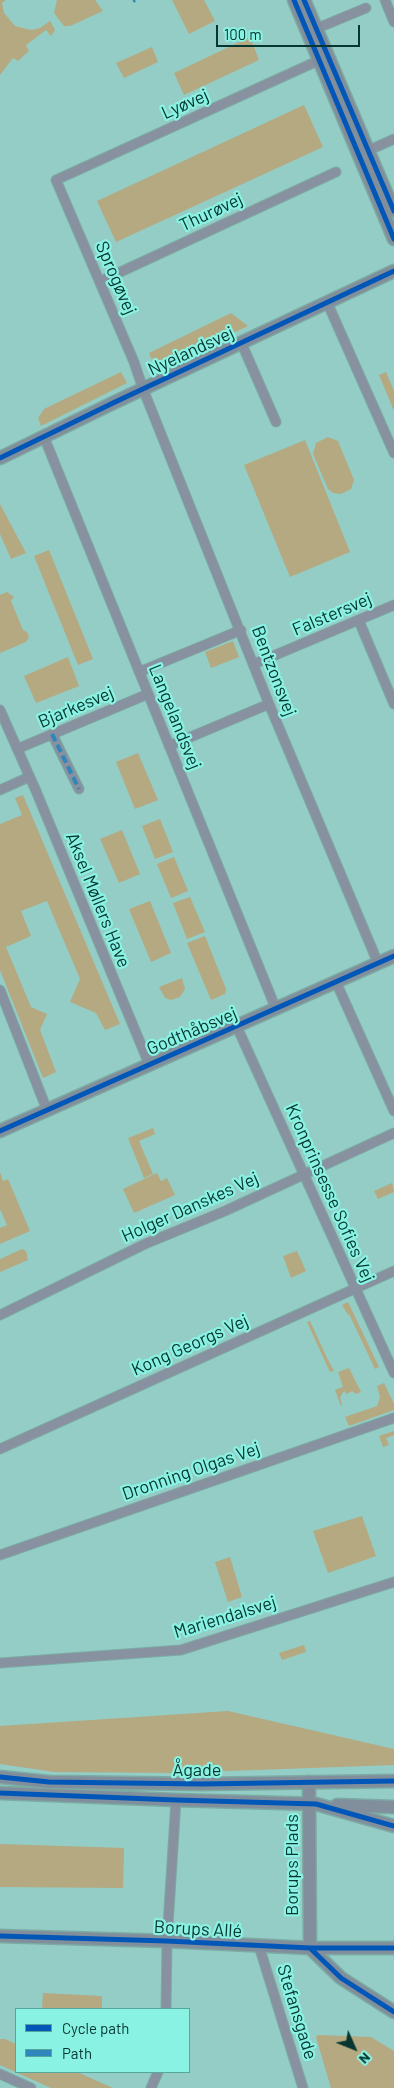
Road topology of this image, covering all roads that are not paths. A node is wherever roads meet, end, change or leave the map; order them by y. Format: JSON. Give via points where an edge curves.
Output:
{"nodes":[{"id":1,"x":294,"y":0,"type":"edge"},
{"id":2,"x":304,"y":0,"type":"edge"},
{"id":3,"x":384,"y":0,"type":"edge"},
{"id":4,"x":366,"y":8,"type":"dead end"},
{"id":5,"x":394,"y":22,"type":"edge"},
{"id":6,"x":312,"y":31,"type":"junction"},
{"id":7,"x":323,"y":58,"type":"junction"},
{"id":8,"x":394,"y":139,"type":"edge"},
{"id":9,"x":363,"y":153,"type":"junction"},
{"id":10,"x":336,"y":172,"type":"dead end"},
{"id":11,"x":56,"y":180,"type":"joint"},
{"id":12,"x":394,"y":211,"type":"edge"},
{"id":13,"x":394,"y":239,"type":"edge"},
{"id":14,"x":394,"y":271,"type":"edge"},
{"id":15,"x":101,"y":281,"type":"junction"},
{"id":16,"x":328,"y":302,"type":"junction"},
{"id":17,"x":242,"y":342,"type":"junction"},
{"id":18,"x":143,"y":389,"type":"junction"},
{"id":19,"x":276,"y":422,"type":"dead end"},
{"id":20,"x":44,"y":437,"type":"junction"},
{"id":21,"x":394,"y":453,"type":"edge"},
{"id":22,"x":0,"y":458,"type":"edge"},
{"id":23,"x":394,"y":606,"type":"edge"},
{"id":24,"x":359,"y":621,"type":"junction"},
{"id":25,"x":241,"y":630,"type":"junction"},
{"id":26,"x":254,"y":664,"type":"junction"},
{"id":27,"x":138,"y":672,"type":"junction"},
{"id":28,"x":148,"y":694,"type":"junction"},
{"id":29,"x":269,"y":704,"type":"junction"},
{"id":30,"x":394,"y":704,"type":"edge"},
{"id":31,"x":0,"y":710,"type":"edge"},
{"id":32,"x":52,"y":734,"type":"junction"},
{"id":33,"x":169,"y":746,"type":"junction"},
{"id":34,"x":17,"y":749,"type":"junction"},
{"id":35,"x":28,"y":777,"type":"junction"},
{"id":36,"x":79,"y":789,"type":"dead end"},
{"id":37,"x":0,"y":790,"type":"edge"},
{"id":38,"x":394,"y":956,"type":"edge"},
{"id":39,"x":378,"y":963,"type":"junction"},
{"id":40,"x":336,"y":982,"type":"junction"},
{"id":41,"x":0,"y":990,"type":"edge"},
{"id":42,"x":276,"y":1009,"type":"junction"},
{"id":43,"x":9,"y":1013,"type":"junction"},
{"id":44,"x":0,"y":1017,"type":"edge"},
{"id":45,"x":237,"y":1027,"type":"junction"},
{"id":46,"x":148,"y":1064,"type":"junction"},
{"id":47,"x":47,"y":1110,"type":"junction"},
{"id":48,"x":394,"y":1111,"type":"edge"},
{"id":49,"x":0,"y":1131,"type":"edge"},
{"id":50,"x":394,"y":1133,"type":"edge"},
{"id":51,"x":304,"y":1174,"type":"junction"},
{"id":52,"x":394,"y":1271,"type":"edge"},
{"id":53,"x":356,"y":1288,"type":"junction"},
{"id":54,"x":0,"y":1315,"type":"edge"},
{"id":55,"x":394,"y":1373,"type":"edge"},
{"id":56,"x":394,"y":1418,"type":"edge"},
{"id":57,"x":0,"y":1449,"type":"edge"},
{"id":58,"x":0,"y":1556,"type":"edge"},
{"id":59,"x":394,"y":1582,"type":"edge"},
{"id":60,"x":0,"y":1663,"type":"edge"},
{"id":61,"x":0,"y":1777,"type":"edge"},
{"id":62,"x":394,"y":1781,"type":"edge"},
{"id":63,"x":309,"y":1782,"type":"junction"},
{"id":64,"x":0,"y":1793,"type":"edge"},
{"id":65,"x":176,"y":1800,"type":"junction"},
{"id":66,"x":313,"y":1804,"type":"junction"},
{"id":67,"x":394,"y":1807,"type":"edge"},
{"id":68,"x":394,"y":1826,"type":"edge"},
{"id":69,"x":0,"y":1936,"type":"edge"},
{"id":70,"x":167,"y":1941,"type":"junction"},
{"id":71,"x":259,"y":1946,"type":"junction"},
{"id":72,"x":310,"y":1948,"type":"junction"},
{"id":73,"x":394,"y":1948,"type":"edge"},
{"id":74,"x":166,"y":2008,"type":"edge"},
{"id":75,"x":394,"y":2012,"type":"edge"},
{"id":76,"x":158,"y":2073,"type":"edge"},
{"id":77,"x":0,"y":2074,"type":"edge"},
{"id":78,"x":31,"y":2088,"type":"edge"},
{"id":79,"x":151,"y":2088,"type":"edge"},
{"id":80,"x":302,"y":2088,"type":"edge"}],
"edges":[{"from":1,"to":6,"type":"street"},
{"from":2,"to":6,"type":"street"},
{"from":3,"to":5,"type":"street"},
{"from":4,"to":6,"type":"street"},
{"from":6,"to":7,"type":"street"},
{"from":7,"to":9,"type":"street"},
{"from":7,"to":11,"type":"street","name":"Lyøvej"},
{"from":8,"to":9,"type":"street"},
{"from":9,"to":12,"type":"street"},
{"from":9,"to":13,"type":"street"},
{"from":10,"to":15,"type":"street","name":"Thurøvej"},
{"from":11,"to":15,"type":"street","name":"Sprogøvej"},
{"from":14,"to":16,"type":"street","name":"Nyelandsvej"},
{"from":15,"to":18,"type":"street","name":"Sprogøvej"},
{"from":16,"to":17,"type":"street","name":"Nyelandsvej"},
{"from":16,"to":21,"type":"street"},
{"from":17,"to":18,"type":"street","name":"Nyelandsvej"},
{"from":17,"to":19,"type":"street"},
{"from":18,"to":20,"type":"street","name":"Nyelandsvej"},
{"from":18,"to":25,"type":"street","name":"Bentzonsvej"},
{"from":20,"to":22,"type":"street","name":"Nyelandsvej"},
{"from":20,"to":27,"type":"street","name":"Langelandsvej"},
{"from":23,"to":24,"type":"street","name":"Falstersvej"},
{"from":24,"to":26,"type":"street","name":"Falstersvej"},
{"from":24,"to":30,"type":"street"},
{"from":25,"to":26,"type":"street","name":"Bentzonsvej"},
{"from":25,"to":27,"type":"street"},
{"from":26,"to":29,"type":"street","name":"Bentzonsvej"},
{"from":27,"to":28,"type":"street","name":"Langelandsvej"},
{"from":28,"to":32,"type":"street","name":"Bjarkesvej"},
{"from":28,"to":33,"type":"street","name":"Langelandsvej"},
{"from":29,"to":33,"type":"street"},
{"from":29,"to":39,"type":"street","name":"Bentzonsvej"},
{"from":31,"to":34,"type":"street","name":"Aksel Møllers Have"},
{"from":32,"to":34,"type":"street","name":"Bjarkesvej"},
{"from":32,"to":36,"type":"street"},
{"from":33,"to":42,"type":"street","name":"Langelandsvej"},
{"from":34,"to":35,"type":"street","name":"Aksel Møllers Have"},
{"from":35,"to":37,"type":"street"},
{"from":35,"to":46,"type":"street","name":"Aksel Møllers Have"},
{"from":38,"to":39,"type":"street","name":"Godthåbsvej"},
{"from":39,"to":40,"type":"street","name":"Godthåbsvej"},
{"from":40,"to":42,"type":"street","name":"Godthåbsvej"},
{"from":40,"to":48,"type":"street"},
{"from":41,"to":43,"type":"street"},
{"from":42,"to":45,"type":"street","name":"Godthåbsvej"},
{"from":43,"to":44,"type":"street"},
{"from":43,"to":47,"type":"street"},
{"from":45,"to":46,"type":"street","name":"Godthåbsvej"},
{"from":45,"to":51,"type":"street","name":"Kronprinsesse Sofies Vej"},
{"from":46,"to":47,"type":"street","name":"Godthåbsvej"},
{"from":47,"to":49,"type":"street","name":"Godthåbsvej"},
{"from":50,"to":51,"type":"street","name":"Holger Danskes Vej"},
{"from":51,"to":53,"type":"street","name":"Kronprinsesse Sofies Vej"},
{"from":51,"to":54,"type":"street","name":"Holger Danskes Vej","via":[[145,1244]]},
{"from":52,"to":53,"type":"street","name":"Kong Georgs Vej"},
{"from":53,"to":55,"type":"street","name":"Kronprinsesse Sofies Vej"},
{"from":53,"to":57,"type":"street","name":"Kong Georgs Vej"},
{"from":56,"to":58,"type":"street","name":"Dronning Olgas Vej"},
{"from":59,"to":60,"type":"street","name":"Mariendalsvej","via":[[181,1650]]},
{"from":61,"to":63,"type":"street","name":"Ågade","via":[[50,1782]]},
{"from":62,"to":63,"type":"street","name":"Ågade"},
{"from":63,"to":66,"type":"street","name":"Borups Plads"},
{"from":64,"to":65,"type":"street","name":"Ågade"},
{"from":65,"to":66,"type":"street","name":"Ågade"},
{"from":65,"to":70,"type":"street"},
{"from":66,"to":67,"type":"street"},
{"from":66,"to":68,"type":"street","name":"Ågade"},
{"from":66,"to":72,"type":"street","name":"Borups Plads"},
{"from":69,"to":70,"type":"street","name":"Borups Allé"},
{"from":70,"to":71,"type":"street","name":"Borups Allé"},
{"from":70,"to":74,"type":"street"},
{"from":71,"to":72,"type":"street","name":"Borups Allé"},
{"from":71,"to":80,"type":"street","name":"Stefansgade"},
{"from":72,"to":73,"type":"street","name":"Borups Allé"},
{"from":72,"to":75,"type":"street","via":[[342,1978]]},
{"from":76,"to":79,"type":"street"},
{"from":77,"to":78,"type":"street"}]}
